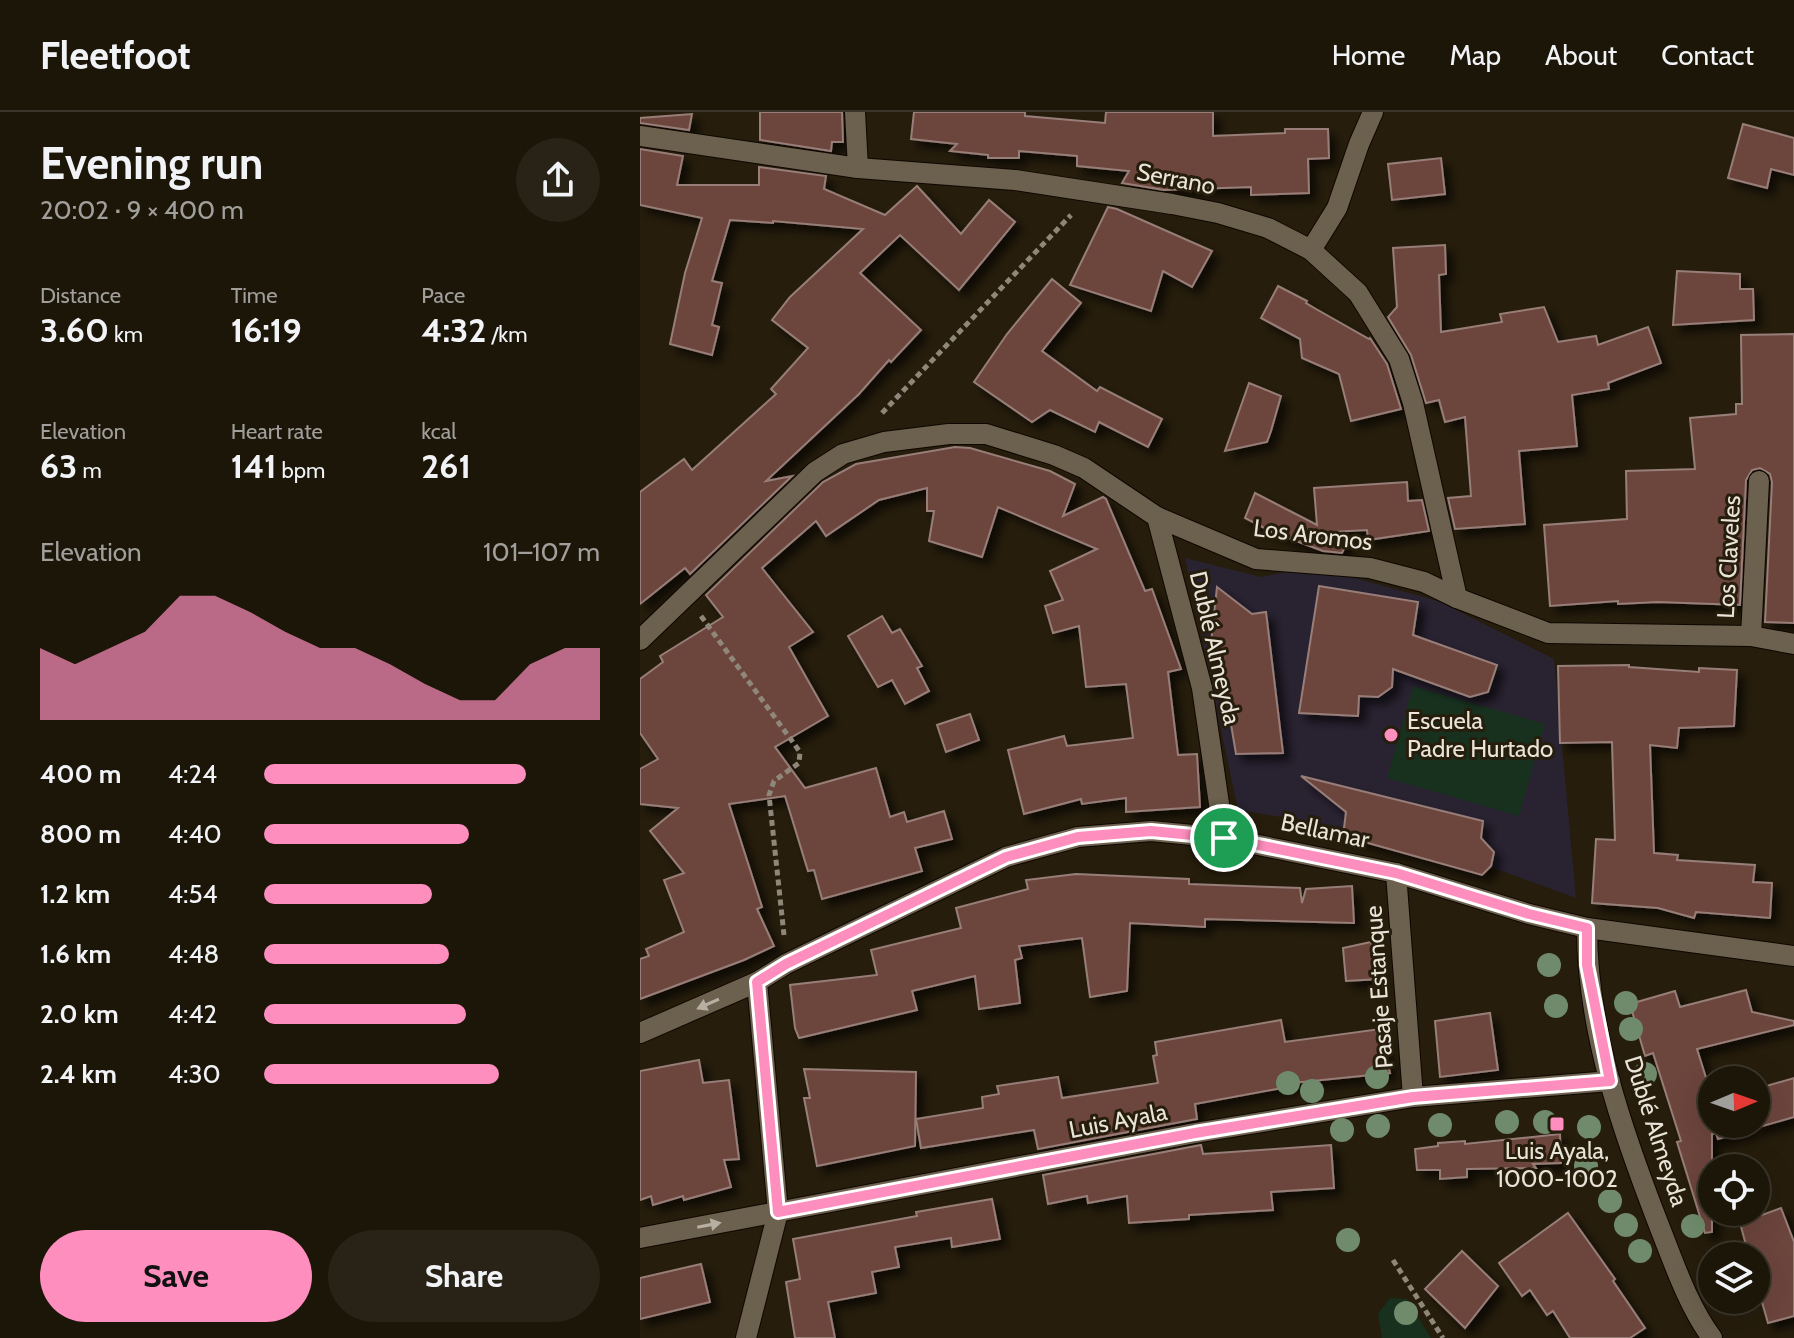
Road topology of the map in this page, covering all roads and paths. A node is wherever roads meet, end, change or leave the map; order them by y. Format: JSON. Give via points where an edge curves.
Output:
{"nodes":[{"id":1,"x":855,"y":112,"type":"edge"},
{"id":2,"x":1373,"y":112,"type":"edge"},
{"id":3,"x":640,"y":136,"type":"edge"},
{"id":4,"x":858,"y":168,"type":"junction"},
{"id":5,"x":1093,"y":191,"type":"junction"},
{"id":6,"x":1311,"y":250,"type":"junction"},
{"id":7,"x":875,"y":420,"type":"dead end"},
{"id":8,"x":1759,"y":481,"type":"dead end"},
{"id":9,"x":1157,"y":517,"type":"junction"},
{"id":10,"x":687,"y":596,"type":"junction"},
{"id":11,"x":1457,"y":598,"type":"junction"},
{"id":12,"x":1751,"y":636,"type":"junction"},
{"id":13,"x":640,"y":640,"type":"edge"},
{"id":14,"x":1794,"y":644,"type":"edge"},
{"id":15,"x":1224,"y":838,"type":"junction"},
{"id":16,"x":1396,"y":873,"type":"junction"},
{"id":17,"x":1587,"y":928,"type":"junction"},
{"id":18,"x":1794,"y":956,"type":"edge"},
{"id":19,"x":786,"y":964,"type":"junction"},
{"id":20,"x":757,"y":982,"type":"junction"},
{"id":21,"x":640,"y":1033,"type":"edge"},
{"id":22,"x":1610,"y":1081,"type":"junction"},
{"id":23,"x":1413,"y":1097,"type":"junction"},
{"id":24,"x":778,"y":1212,"type":"junction"},
{"id":25,"x":640,"y":1238,"type":"edge"},
{"id":26,"x":1393,"y":1260,"type":"dead end"},
{"id":27,"x":746,"y":1338,"type":"edge"},
{"id":28,"x":1443,"y":1338,"type":"edge"},
{"id":29,"x":1712,"y":1338,"type":"edge"}],
"edges":[{"from":1,"to":4,"type":"street"},
{"from":2,"to":6,"type":"street","via":[[1337,208]]},
{"from":3,"to":4,"type":"street","name":"Serrano"},
{"from":4,"to":5,"type":"street","name":"Serrano"},
{"from":5,"to":6,"type":"street","name":"Serrano","via":[[1218,213],[1268,228]]},
{"from":5,"to":7,"type":"path"},
{"from":6,"to":11,"type":"street","name":"Serrano","via":[[1358,293],[1399,359]]},
{"from":8,"to":12,"type":"street","name":"Los Claveles"},
{"from":9,"to":10,"type":"street","name":"Los Aromos","via":[[1084,468],[1016,442],[986,434],[949,434],[884,442],[843,454],[815,472]]},
{"from":9,"to":11,"type":"street","name":"Los Aromos","via":[[1256,559],[1370,568],[1424,582]]},
{"from":9,"to":15,"type":"street","name":"Dublé Almeyda","via":[[1202,688]]},
{"from":10,"to":13,"type":"street","name":"Los Aromos"},
{"from":10,"to":19,"type":"path","via":[[800,752],[799,763],[774,781],[769,795]]},
{"from":11,"to":12,"type":"street","name":"Los Aromos","via":[[1548,633]]},
{"from":12,"to":14,"type":"street","name":"Los Aromos"},
{"from":15,"to":16,"type":"street","name":"Bellamar"},
{"from":15,"to":19,"type":"street","name":"Bellamar","via":[[1115,833],[1042,846],[972,872]]},
{"from":16,"to":17,"type":"street","name":"Bellamar"},
{"from":16,"to":23,"type":"street","name":"Pasaje Estanque"},
{"from":17,"to":18,"type":"street","name":"Bellamar"},
{"from":17,"to":22,"type":"street","name":"Dublé Almeyda","via":[[1587,965]]},
{"from":19,"to":20,"type":"street","name":"Bellamar"},
{"from":20,"to":21,"type":"street","name":"Bellamar","one_way":true},
{"from":20,"to":24,"type":"street"},
{"from":22,"to":23,"type":"street","name":"Luis Ayala"},
{"from":22,"to":29,"type":"street","name":"Dublé Almeyda","via":[[1676,1268]]},
{"from":23,"to":24,"type":"street","name":"Luis Ayala"},
{"from":25,"to":24,"type":"street","name":"Luis Ayala","one_way":true},
{"from":24,"to":27,"type":"street"},
{"from":26,"to":28,"type":"path"}]}
